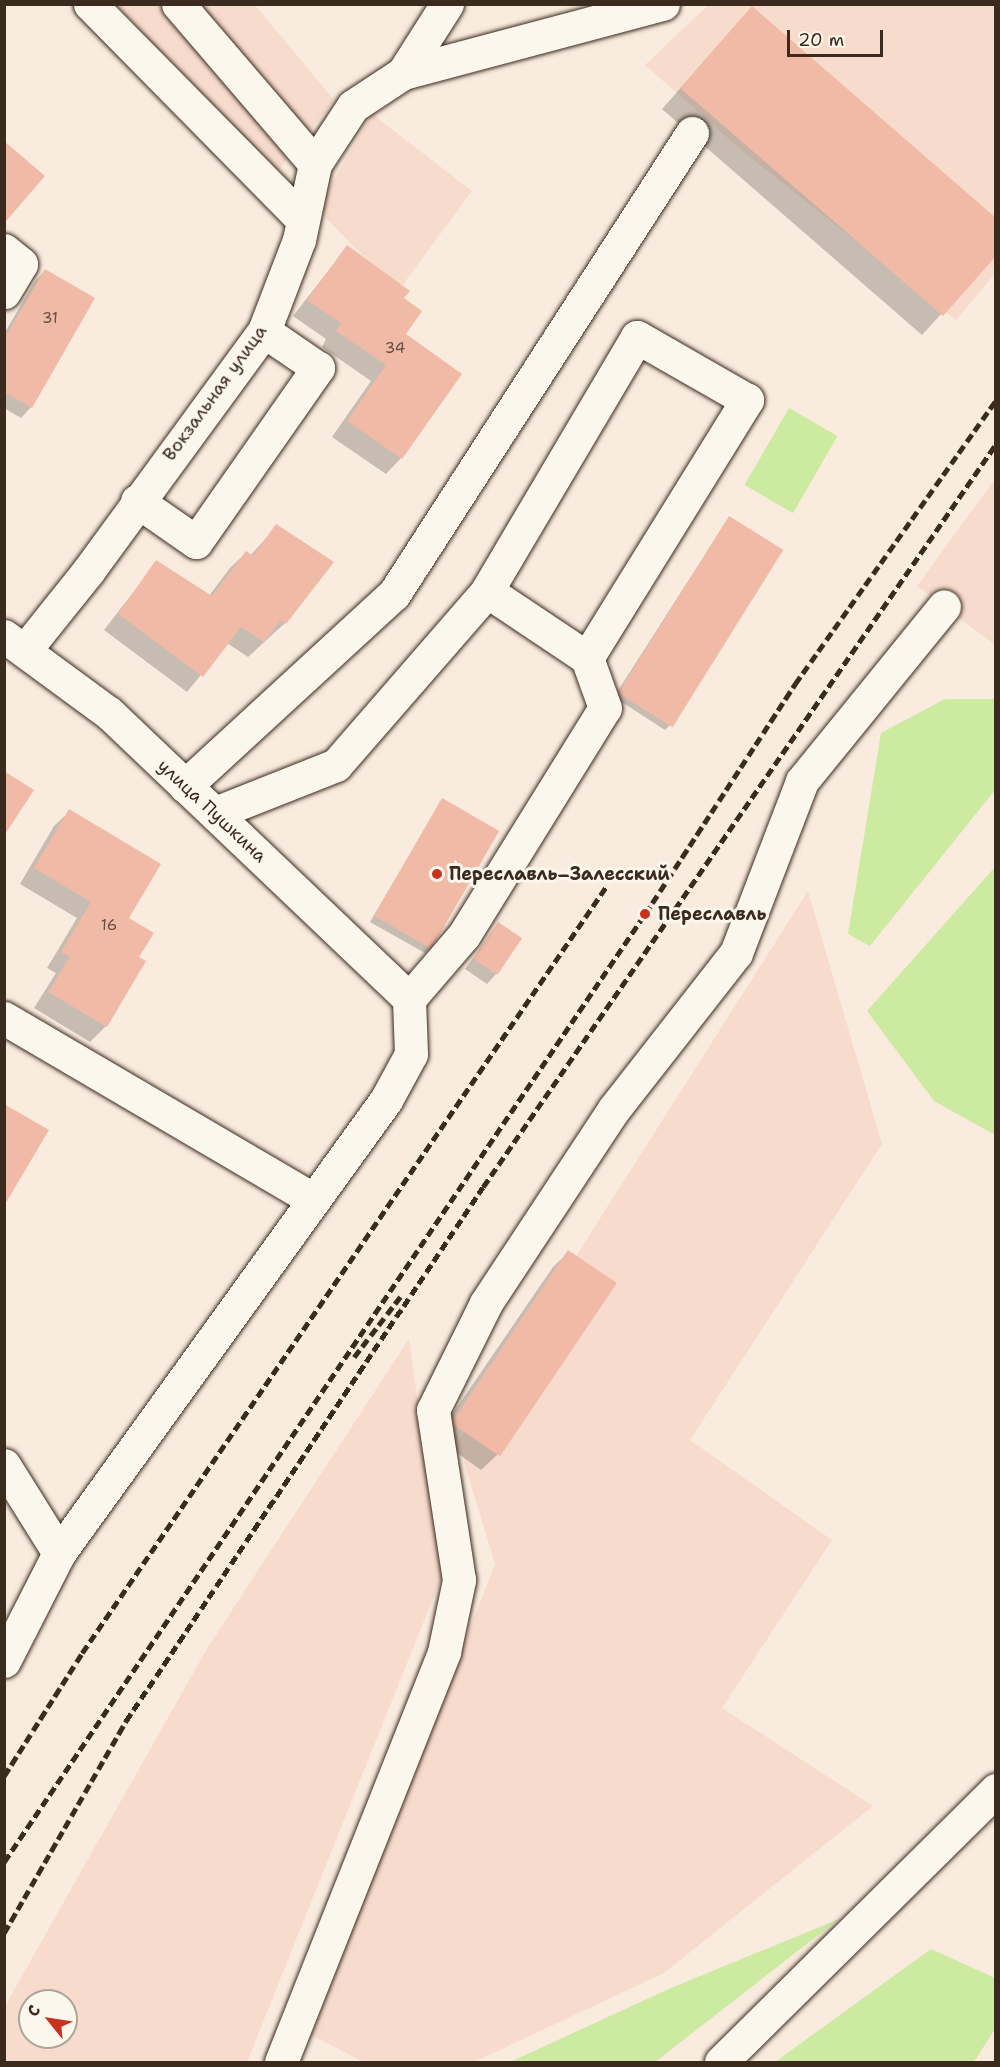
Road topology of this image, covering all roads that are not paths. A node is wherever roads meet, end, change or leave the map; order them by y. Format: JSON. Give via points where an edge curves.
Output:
{"nodes":[{"id":1,"x":90,"y":4,"type":"edge"},
{"id":2,"x":178,"y":4,"type":"edge"},
{"id":3,"x":447,"y":4,"type":"edge"},
{"id":4,"x":663,"y":4,"type":"edge"},
{"id":5,"x":403,"y":73,"type":"junction"},
{"id":6,"x":692,"y":133,"type":"dead end"},
{"id":7,"x":315,"y":164,"type":"junction"},
{"id":8,"x":301,"y":218,"type":"junction"},
{"id":9,"x":4,"y":250,"type":"edge"},
{"id":10,"x":4,"y":292,"type":"edge"},
{"id":11,"x":264,"y":331,"type":"junction"},
{"id":12,"x":137,"y":501,"type":"junction"},
{"id":13,"x":487,"y":591,"type":"junction"},
{"id":14,"x":944,"y":606,"type":"dead end"},
{"id":15,"x":15,"y":643,"type":"edge"},
{"id":16,"x":587,"y":658,"type":"junction"},
{"id":17,"x":184,"y":786,"type":"junction"},
{"id":18,"x":215,"y":813,"type":"junction"},
{"id":19,"x":409,"y":999,"type":"junction"},
{"id":20,"x":4,"y":1018,"type":"edge"},
{"id":21,"x":314,"y":1200,"type":"junction"},
{"id":22,"x":4,"y":1465,"type":"edge"},
{"id":23,"x":59,"y":1553,"type":"junction"},
{"id":24,"x":4,"y":1661,"type":"edge"},
{"id":25,"x":996,"y":1790,"type":"edge"},
{"id":26,"x":280,"y":2062,"type":"edge"},
{"id":27,"x":721,"y":2062,"type":"edge"}],
"edges":[{"from":1,"to":8,"type":"street"},
{"from":2,"to":7,"type":"street"},
{"from":3,"to":5,"type":"street","name":"Вокзальная улица"},
{"from":4,"to":5,"type":"street"},
{"from":5,"to":7,"type":"street","name":"Вокзальная улица","via":[[353,106]]},
{"from":6,"to":17,"type":"street","via":[[394,594]]},
{"from":7,"to":8,"type":"street","name":"Вокзальная улица"},
{"from":8,"to":11,"type":"street","name":"Вокзальная улица","via":[[299,240]]},
{"from":9,"to":10,"type":"street","via":[[21,264]]},
{"from":11,"to":12,"type":"street","name":"Вокзальная улица"},
{"from":11,"to":12,"type":"street","via":[[318,368],[196,543]]},
{"from":12,"to":15,"type":"street","name":"Вокзальная улица"},
{"from":13,"to":16,"type":"street"},
{"from":13,"to":16,"type":"street","via":[[637,337],[747,400]]},
{"from":13,"to":18,"type":"street","via":[[336,765]]},
{"from":14,"to":26,"type":"street","via":[[802,781],[736,953],[608,1119],[486,1303],[433,1410],[459,1580],[444,1652]]},
{"from":15,"to":17,"type":"street","name":"улица Пушкина","via":[[109,712]]},
{"from":16,"to":19,"type":"street","via":[[605,708],[464,935]]},
{"from":17,"to":18,"type":"street","name":"улица Пушкина"},
{"from":18,"to":19,"type":"street","name":"улица Пушкина"},
{"from":19,"to":21,"type":"street","via":[[411,1054],[386,1100]]},
{"from":20,"to":21,"type":"street"},
{"from":21,"to":23,"type":"street"},
{"from":22,"to":23,"type":"street"},
{"from":23,"to":24,"type":"street"},
{"from":25,"to":27,"type":"street"}]}
